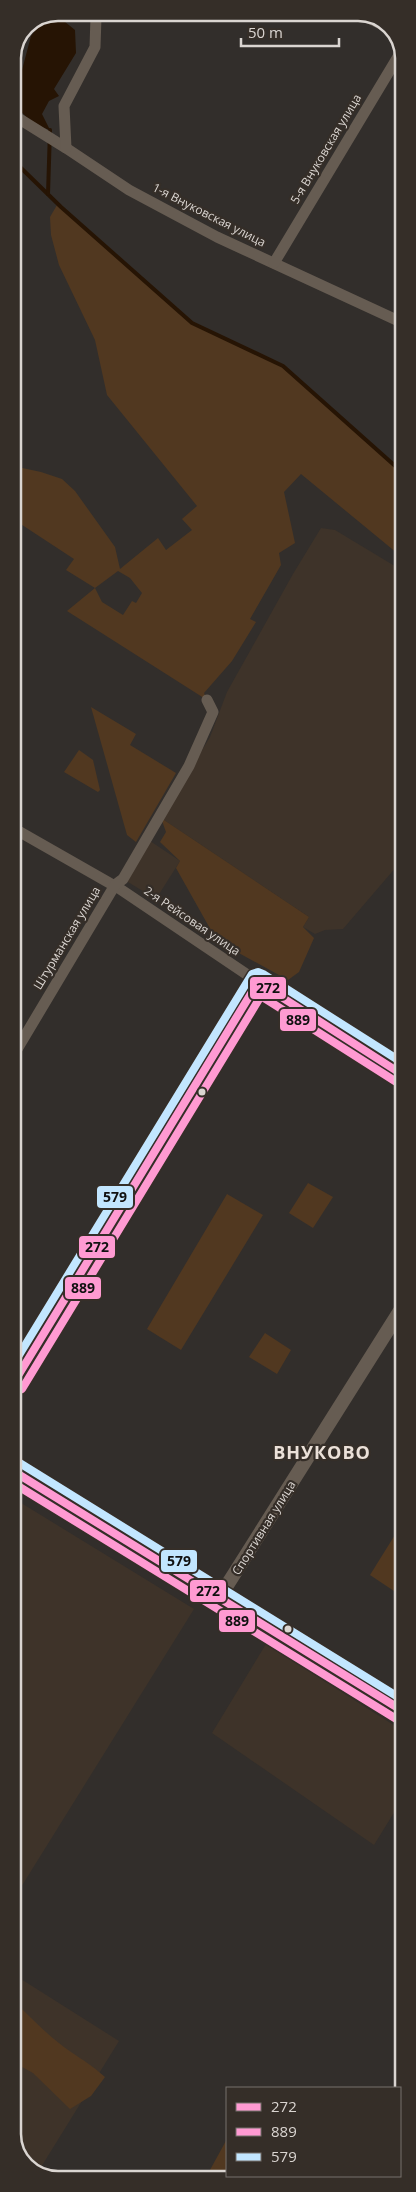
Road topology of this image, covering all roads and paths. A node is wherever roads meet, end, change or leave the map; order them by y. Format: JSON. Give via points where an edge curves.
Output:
{"nodes":[{"id":1,"x":96,"y":21,"type":"edge"},
{"id":2,"x":394,"y":63,"type":"edge"},
{"id":3,"x":21,"y":121,"type":"edge"},
{"id":4,"x":66,"y":148,"type":"junction"},
{"id":5,"x":274,"y":263,"type":"junction"},
{"id":6,"x":394,"y":319,"type":"edge"},
{"id":7,"x":207,"y":700,"type":"dead end"},
{"id":8,"x":21,"y":833,"type":"edge"},
{"id":9,"x":115,"y":885,"type":"junction"},
{"id":10,"x":258,"y":982,"type":"junction"},
{"id":11,"x":21,"y":1042,"type":"edge"},
{"id":12,"x":394,"y":1070,"type":"edge"},
{"id":13,"x":395,"y":1319,"type":"edge"},
{"id":14,"x":22,"y":1370,"type":"edge"},
{"id":15,"x":22,"y":1476,"type":"edge"},
{"id":16,"x":220,"y":1598,"type":"junction"},
{"id":17,"x":395,"y":1706,"type":"edge"}],
"edges":[{"from":1,"to":4,"type":"street","via":[[95,46],[64,106]]},
{"from":2,"to":5,"type":"street","name":"5-я Внуковская улица"},
{"from":3,"to":4,"type":"street","name":"1-я Внуковская улица"},
{"from":4,"to":5,"type":"street","name":"1-я Внуковская улица","via":[[129,190]]},
{"from":5,"to":6,"type":"street","name":"1-я Внуковская улица"},
{"from":7,"to":9,"type":"street","name":"Штурманская улица","via":[[213,712],[189,766],[123,879]]},
{"from":8,"to":9,"type":"street","name":"2-я Рейсовая улица"},
{"from":9,"to":10,"type":"street","name":"2-я Рейсовая улица"},
{"from":9,"to":11,"type":"street","name":"Штурманская улица"},
{"from":10,"to":12,"type":"street","name":"2-я Рейсовая улица"},
{"from":10,"to":14,"type":"street"},
{"from":13,"to":16,"type":"street","name":"Спортивная улица"},
{"from":15,"to":16,"type":"street"},
{"from":16,"to":17,"type":"street"}]}
